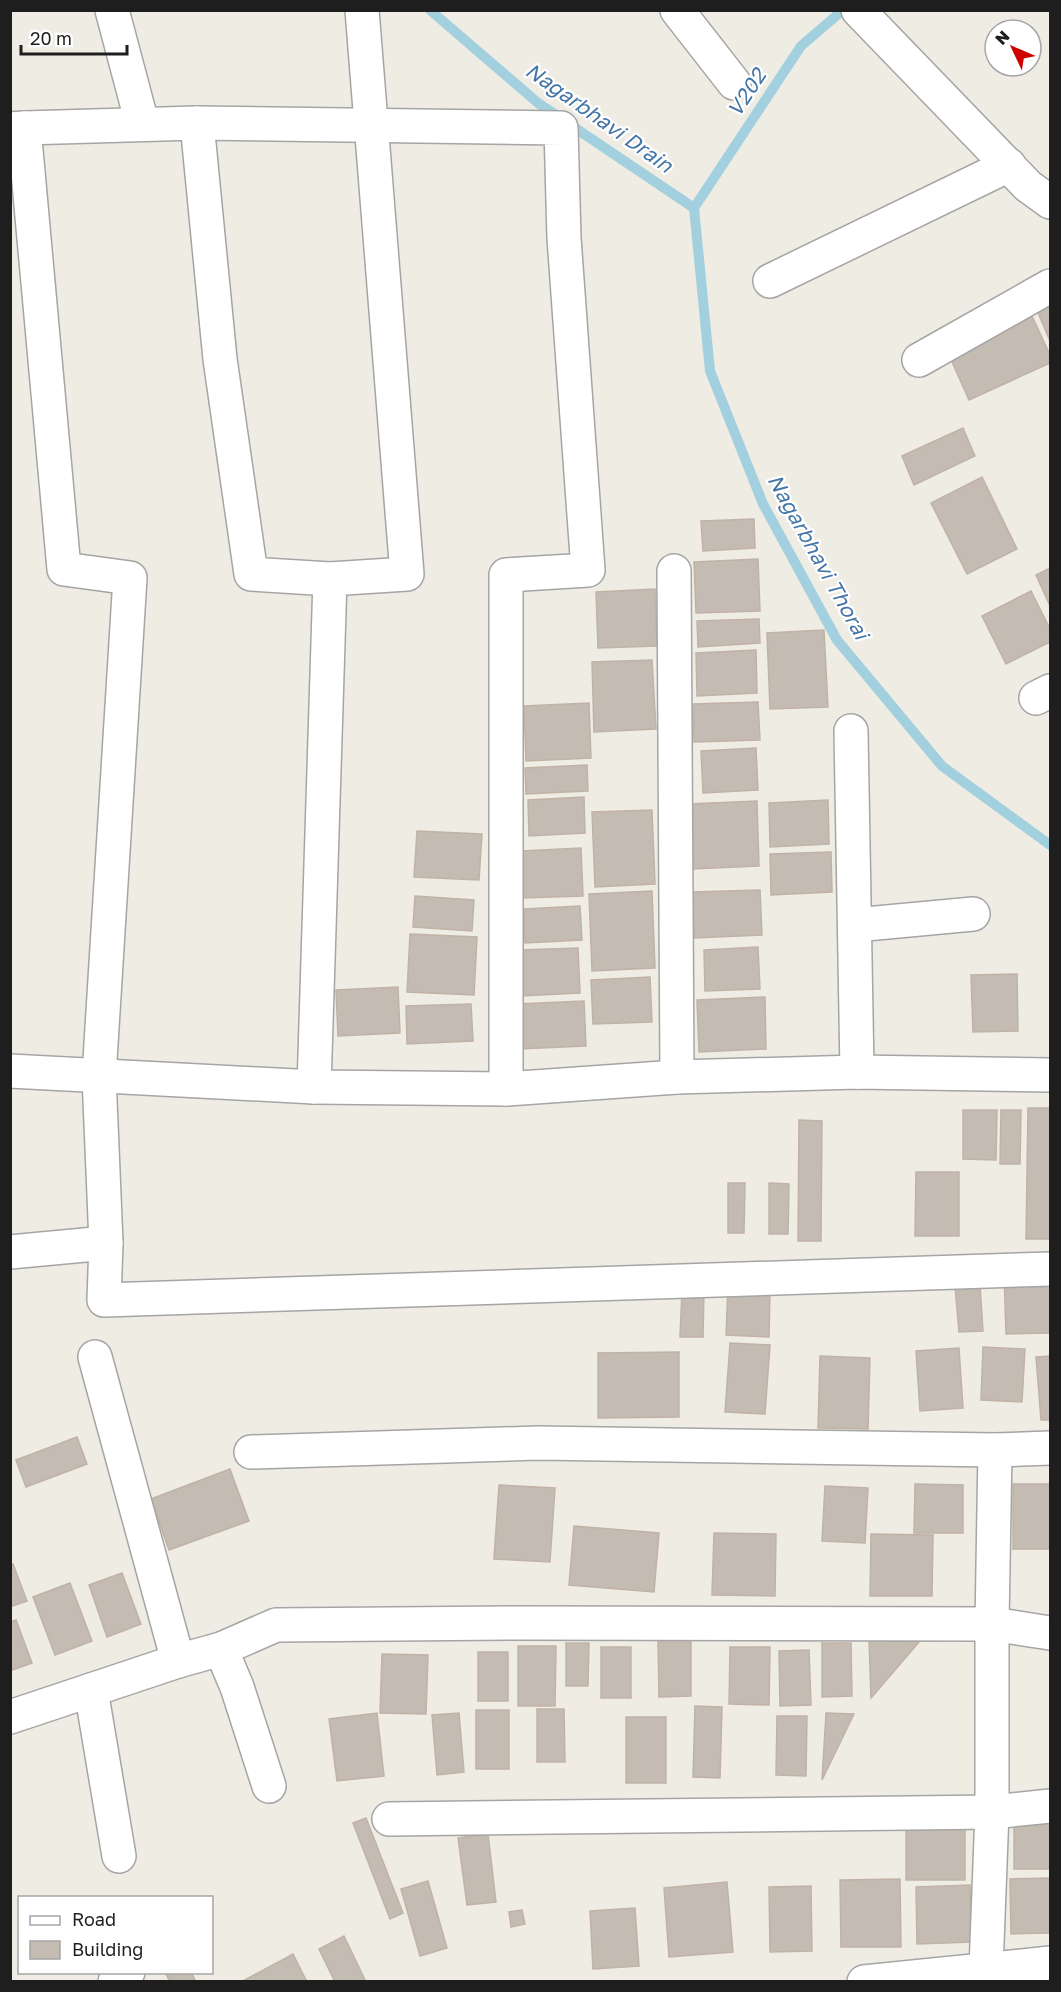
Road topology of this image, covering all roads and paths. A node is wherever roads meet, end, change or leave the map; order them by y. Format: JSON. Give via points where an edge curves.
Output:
{"nodes":[{"id":1,"x":112,"y":10,"type":"edge"},
{"id":2,"x":362,"y":10,"type":"edge"},
{"id":3,"x":677,"y":10,"type":"edge"},
{"id":4,"x":861,"y":13,"type":"edge"},
{"id":5,"x":734,"y":83,"type":"dead end"},
{"id":6,"x":142,"y":123,"type":"junction"},
{"id":7,"x":197,"y":123,"type":"junction"},
{"id":8,"x":370,"y":125,"type":"junction"},
{"id":9,"x":17,"y":128,"type":"edge"},
{"id":10,"x":1009,"y":165,"type":"junction"},
{"id":11,"x":1050,"y":202,"type":"edge"},
{"id":12,"x":770,"y":281,"type":"dead end"},
{"id":13,"x":1050,"y":286,"type":"edge"},
{"id":14,"x":919,"y":360,"type":"dead end"},
{"id":15,"x":675,"y":571,"type":"dead end"},
{"id":16,"x":330,"y":579,"type":"junction"},
{"id":17,"x":851,"y":731,"type":"dead end"},
{"id":18,"x":973,"y":914,"type":"dead end"},
{"id":19,"x":855,"y":926,"type":"junction"},
{"id":20,"x":10,"y":1071,"type":"edge"},
{"id":21,"x":857,"y":1072,"type":"junction"},
{"id":22,"x":1050,"y":1075,"type":"edge"},
{"id":23,"x":99,"y":1076,"type":"junction"},
{"id":24,"x":677,"y":1077,"type":"junction"},
{"id":25,"x":314,"y":1087,"type":"junction"},
{"id":26,"x":506,"y":1089,"type":"junction"},
{"id":27,"x":106,"y":1243,"type":"junction"},
{"id":28,"x":10,"y":1252,"type":"edge"},
{"id":29,"x":1050,"y":1269,"type":"edge"},
{"id":30,"x":95,"y":1357,"type":"dead end"},
{"id":31,"x":1050,"y":1448,"type":"edge"},
{"id":32,"x":995,"y":1450,"type":"junction"},
{"id":33,"x":251,"y":1452,"type":"dead end"},
{"id":34,"x":992,"y":1624,"type":"junction"},
{"id":35,"x":1050,"y":1633,"type":"edge"},
{"id":36,"x":221,"y":1649,"type":"junction"},
{"id":37,"x":178,"y":1661,"type":"junction"},
{"id":38,"x":91,"y":1690,"type":"junction"},
{"id":39,"x":10,"y":1717,"type":"edge"},
{"id":40,"x":269,"y":1785,"type":"dead end"},
{"id":41,"x":1050,"y":1806,"type":"edge"},
{"id":42,"x":992,"y":1812,"type":"junction"},
{"id":43,"x":389,"y":1819,"type":"dead end"},
{"id":44,"x":119,"y":1856,"type":"dead end"},
{"id":45,"x":1050,"y":1964,"type":"edge"},
{"id":46,"x":987,"y":1975,"type":"edge"},
{"id":47,"x":864,"y":1982,"type":"edge"}],
"edges":[{"from":1,"to":6,"type":"street"},
{"from":2,"to":8,"type":"street"},
{"from":3,"to":5,"type":"street"},
{"from":4,"to":10,"type":"street"},
{"from":6,"to":7,"type":"street"},
{"from":6,"to":9,"type":"street"},
{"from":7,"to":8,"type":"street"},
{"from":7,"to":16,"type":"street","via":[[220,359],[251,574]]},
{"from":8,"to":16,"type":"street","via":[[407,574]]},
{"from":8,"to":26,"type":"street","via":[[561,128],[564,238],[588,570],[506,575]]},
{"from":9,"to":23,"type":"street","via":[[64,569],[130,578]]},
{"from":10,"to":11,"type":"street"},
{"from":10,"to":12,"type":"street"},
{"from":13,"to":14,"type":"street"},
{"from":15,"to":24,"type":"street"},
{"from":16,"to":25,"type":"street"},
{"from":17,"to":19,"type":"street"},
{"from":18,"to":19,"type":"street"},
{"from":19,"to":21,"type":"street"},
{"from":20,"to":23,"type":"street"},
{"from":21,"to":22,"type":"street"},
{"from":21,"to":24,"type":"street"},
{"from":23,"to":25,"type":"street"},
{"from":23,"to":27,"type":"street"},
{"from":24,"to":26,"type":"street"},
{"from":25,"to":26,"type":"street"},
{"from":27,"to":28,"type":"street"},
{"from":27,"to":29,"type":"street","via":[[104,1300]]},
{"from":30,"to":37,"type":"street"},
{"from":31,"to":32,"type":"street"},
{"from":32,"to":33,"type":"street","via":[[538,1443]]},
{"from":32,"to":34,"type":"street"},
{"from":34,"to":35,"type":"street"},
{"from":34,"to":36,"type":"street","via":[[276,1625]]},
{"from":34,"to":42,"type":"street"},
{"from":36,"to":37,"type":"street"},
{"from":36,"to":40,"type":"street"},
{"from":37,"to":38,"type":"street"},
{"from":38,"to":39,"type":"street"},
{"from":38,"to":44,"type":"street"},
{"from":41,"to":42,"type":"street"},
{"from":42,"to":43,"type":"street"},
{"from":42,"to":46,"type":"street"},
{"from":45,"to":46,"type":"street"},
{"from":46,"to":47,"type":"street"}]}
